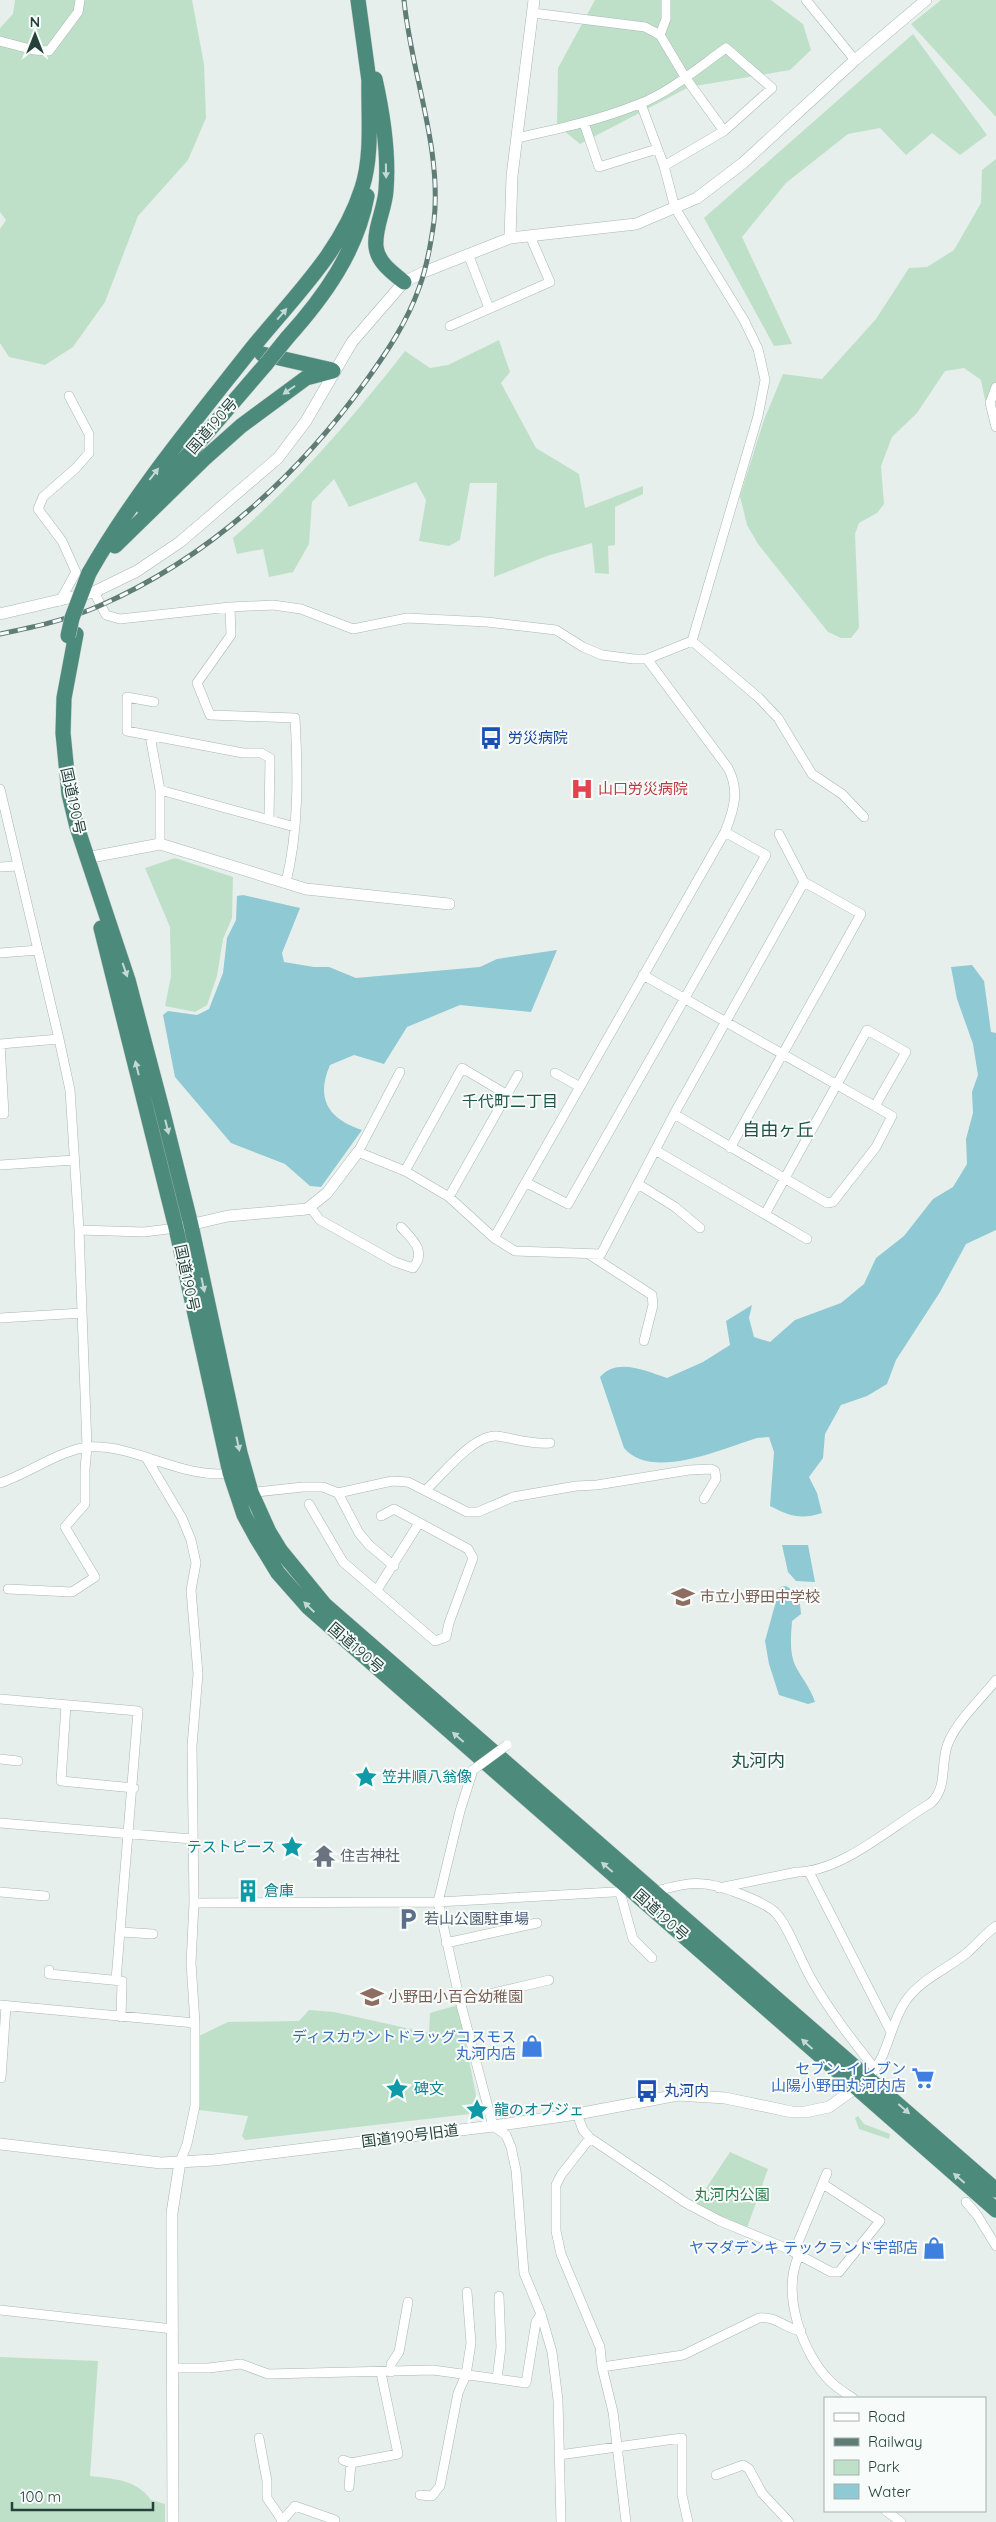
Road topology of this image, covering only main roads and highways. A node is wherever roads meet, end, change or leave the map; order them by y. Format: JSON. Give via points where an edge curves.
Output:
{"nodes":[{"id":1,"x":358,"y":0,"type":"edge"},
{"id":2,"x":363,"y":37,"type":"junction"},
{"id":3,"x":369,"y":78,"type":"junction"},
{"id":4,"x":404,"y":282,"type":"road end"},
{"id":5,"x":250,"y":351,"type":"junction"},
{"id":6,"x":115,"y":546,"type":"junction"},
{"id":7,"x":95,"y":572,"type":"junction"},
{"id":8,"x":183,"y":1227,"type":"junction"},
{"id":9,"x":244,"y":1494,"type":"junction"},
{"id":10,"x":996,"y":2190,"type":"edge"},
{"id":11,"x":996,"y":2210,"type":"edge"}],
"edges":[{"from":1,"to":2,"type":"highway","name":"国道190号"},
{"from":2,"to":3,"type":"highway","name":"国道190号"},
{"from":2,"to":4,"type":"highway","one_way":true,"via":[[377,86],[385,142],[386,192],[376,248],[388,269]]},
{"from":5,"to":3,"type":"highway","one_way":true,"via":[[335,247],[355,206],[363,185],[368,151]]},
{"from":3,"to":6,"type":"highway","name":"国道190号","bridge":true,"via":[[374,151],[360,226],[336,275],[266,364],[136,514]]},
{"from":5,"to":6,"type":"highway","one_way":true,"via":[[333,370],[306,378],[241,426]]},
{"from":7,"to":5,"type":"highway","one_way":true,"via":[[119,522]]},
{"from":6,"to":7,"type":"highway","name":"国道190号"},
{"from":7,"to":8,"type":"highway","name":"国道190号","via":[[72,635],[64,698],[63,732],[69,794],[86,858],[128,980]]},
{"from":8,"to":9,"type":"highway","name":"国道190号","one_way":true,"via":[[240,1453]]},
{"from":8,"to":9,"type":"highway","name":"国道190号","via":[[230,1473]]},
{"from":9,"to":10,"type":"highway","name":"国道190号","one_way":true,"via":[[301,1579],[325,1605],[653,1892],[871,2073]]},
{"from":11,"to":9,"type":"highway","name":"国道190号","one_way":true,"via":[[627,1891],[308,1607],[278,1573],[244,1515]]}]}
